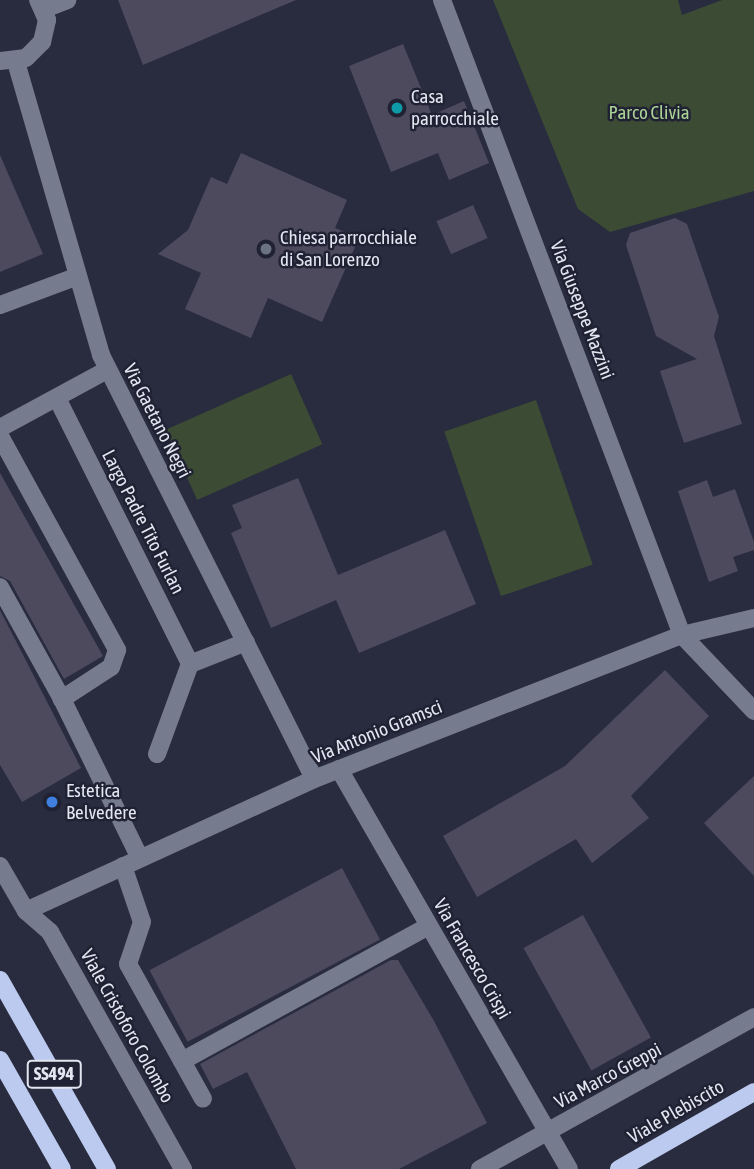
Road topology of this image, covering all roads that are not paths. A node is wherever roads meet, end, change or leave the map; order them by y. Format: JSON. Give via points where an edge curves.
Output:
{"nodes":[{"id":1,"x":67,"y":0,"type":"edge"},
{"id":2,"x":442,"y":0,"type":"edge"},
{"id":3,"x":41,"y":5,"type":"edge"},
{"id":4,"x":8,"y":62,"type":"edge"},
{"id":5,"x":78,"y":276,"type":"junction"},
{"id":6,"x":0,"y":305,"type":"edge"},
{"id":7,"x":107,"y":370,"type":"junction"},
{"id":8,"x":57,"y":398,"type":"junction"},
{"id":9,"x":0,"y":428,"type":"edge"},
{"id":10,"x":0,"y":436,"type":"edge"},
{"id":11,"x":0,"y":587,"type":"edge"},
{"id":12,"x":754,"y":618,"type":"edge"},
{"id":13,"x":682,"y":635,"type":"junction"},
{"id":14,"x":246,"y":642,"type":"junction"},
{"id":15,"x":190,"y":664,"type":"junction"},
{"id":16,"x":62,"y":699,"type":"junction"},
{"id":17,"x":754,"y":711,"type":"edge"},
{"id":18,"x":157,"y":754,"type":"dead end"},
{"id":19,"x":339,"y":769,"type":"junction"},
{"id":20,"x":314,"y":779,"type":"junction"},
{"id":21,"x":140,"y":858,"type":"junction"},
{"id":22,"x":0,"y":866,"type":"edge"},
{"id":23,"x":123,"y":866,"type":"junction"},
{"id":24,"x":26,"y":911,"type":"junction"},
{"id":25,"x":429,"y":926,"type":"junction"},
{"id":26,"x":0,"y":980,"type":"edge"},
{"id":27,"x":754,"y":1017,"type":"edge"},
{"id":28,"x":0,"y":1060,"type":"edge"},
{"id":29,"x":182,"y":1061,"type":"junction"},
{"id":30,"x":754,"y":1091,"type":"edge"},
{"id":31,"x":203,"y":1099,"type":"dead end"},
{"id":32,"x":548,"y":1133,"type":"junction"},
{"id":33,"x":62,"y":1169,"type":"edge"},
{"id":34,"x":107,"y":1169,"type":"edge"},
{"id":35,"x":183,"y":1169,"type":"edge"},
{"id":36,"x":480,"y":1169,"type":"edge"},
{"id":37,"x":569,"y":1169,"type":"edge"},
{"id":38,"x":618,"y":1169,"type":"edge"}],
"edges":[{"from":1,"to":3,"type":"street"},
{"from":2,"to":13,"type":"street","name":"Via Giuseppe Mazzini"},
{"from":3,"to":4,"type":"street","via":[[42,42]]},
{"from":4,"to":5,"type":"street","name":"Via Gaetano Negri"},
{"from":5,"to":6,"type":"street"},
{"from":5,"to":7,"type":"street","name":"Via Gaetano Negri"},
{"from":7,"to":8,"type":"street"},
{"from":7,"to":14,"type":"street","name":"Via Gaetano Negri"},
{"from":8,"to":9,"type":"street"},
{"from":8,"to":15,"type":"street","name":"Largo Padre Tito Furlan"},
{"from":10,"to":16,"type":"street","via":[[117,650],[111,667],[99,678]]},
{"from":11,"to":16,"type":"street"},
{"from":12,"to":13,"type":"street","name":"Via Antonio Gramsci"},
{"from":13,"to":17,"type":"street"},
{"from":13,"to":19,"type":"street","name":"Via Antonio Gramsci"},
{"from":14,"to":15,"type":"street"},
{"from":14,"to":20,"type":"street","name":"Via Gaetano Negri"},
{"from":15,"to":18,"type":"street"},
{"from":16,"to":21,"type":"street"},
{"from":19,"to":20,"type":"street","name":"Via Antonio Gramsci"},
{"from":19,"to":25,"type":"street","name":"Via Francesco Crispi"},
{"from":20,"to":21,"type":"street","name":"Via Antonio Gramsci"},
{"from":21,"to":23,"type":"street","name":"Via Antonio Gramsci"},
{"from":22,"to":24,"type":"street","name":"Viale Cristoforo Colombo"},
{"from":23,"to":24,"type":"street","name":"Via Antonio Gramsci"},
{"from":23,"to":29,"type":"street","via":[[142,922],[128,964]]},
{"from":24,"to":35,"type":"street","name":"Viale Cristoforo Colombo","via":[[50,932]]},
{"from":25,"to":29,"type":"street"},
{"from":25,"to":32,"type":"street","name":"Via Francesco Crispi"},
{"from":26,"to":34,"type":"main road","number":"SS494"},
{"from":27,"to":32,"type":"street","name":"Via Marco Greppi"},
{"from":28,"to":33,"type":"main road","number":"SS494"},
{"from":29,"to":31,"type":"street"},
{"from":30,"to":38,"type":"main road","name":"Viale Plebiscito"},
{"from":32,"to":36,"type":"street","name":"Via Marco Greppi"},
{"from":32,"to":37,"type":"street","name":"Via Francesco Crispi"}]}
